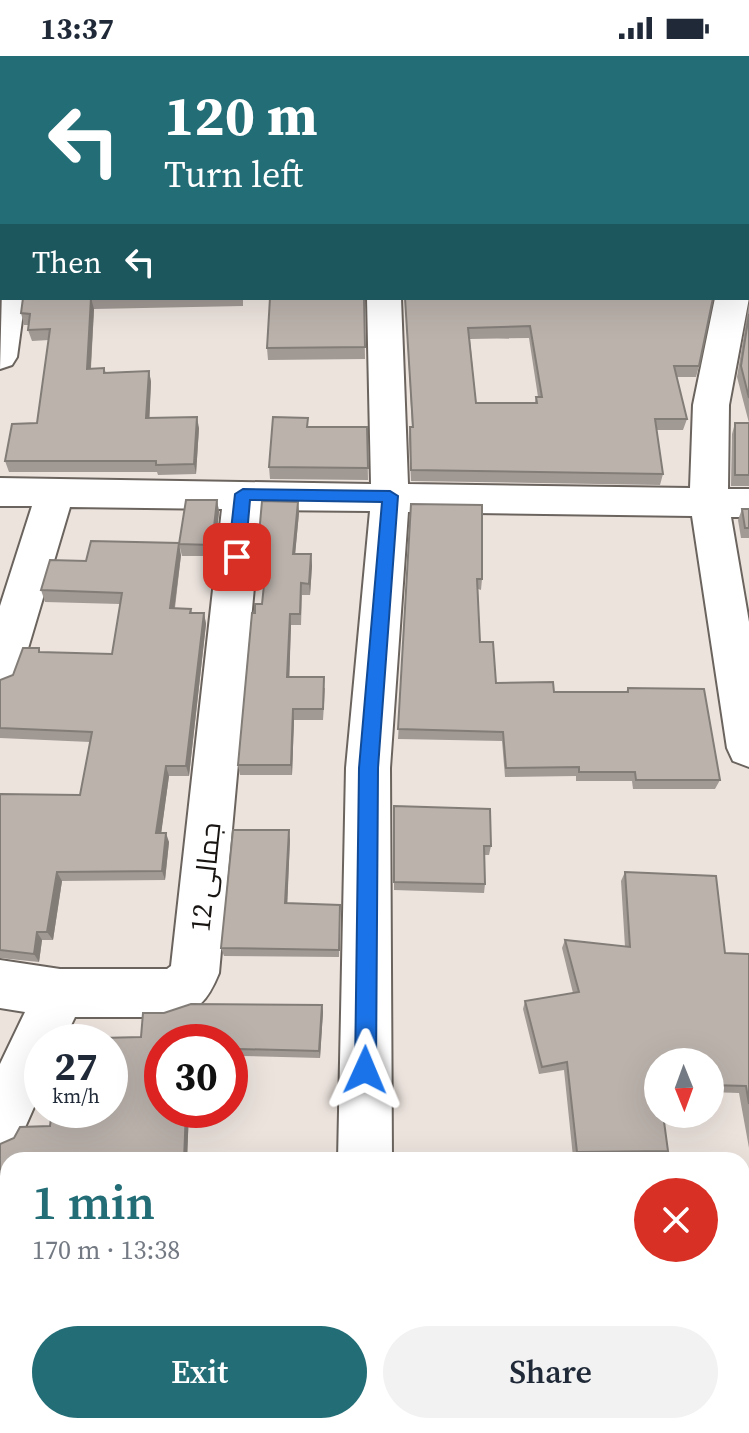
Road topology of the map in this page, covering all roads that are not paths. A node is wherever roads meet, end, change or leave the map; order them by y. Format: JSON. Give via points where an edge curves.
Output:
{"nodes":[{"id":1,"x":8,"y":300,"type":"edge"},
{"id":2,"x":384,"y":300,"type":"edge"},
{"id":3,"x":732,"y":300,"type":"edge"},
{"id":4,"x":0,"y":357,"type":"edge"},
{"id":5,"x":0,"y":492,"type":"edge"},
{"id":6,"x":55,"y":493,"type":"junction"},
{"id":7,"x":243,"y":494,"type":"junction"},
{"id":8,"x":390,"y":496,"type":"junction"},
{"id":9,"x":729,"y":502,"type":"edge"},
{"id":10,"x":0,"y":672,"type":"edge"},
{"id":11,"x":749,"y":748,"type":"edge"},
{"id":12,"x":0,"y":984,"type":"edge"},
{"id":13,"x":60,"y":993,"type":"junction"},
{"id":14,"x":0,"y":1122,"type":"edge"},
{"id":15,"x":365,"y":1152,"type":"edge"}],
"edges":[{"from":1,"to":4,"type":"street"},
{"from":2,"to":8,"type":"street"},
{"from":3,"to":9,"type":"street","via":[[711,405]]},
{"from":5,"to":6,"type":"street"},
{"from":6,"to":7,"type":"street"},
{"from":6,"to":10,"type":"street"},
{"from":7,"to":8,"type":"street"},
{"from":7,"to":13,"type":"street","name":"جمالی 12","via":[[191,984],[167,993]]},
{"from":8,"to":9,"type":"street"},
{"from":8,"to":15,"type":"street","via":[[368,768]]},
{"from":9,"to":11,"type":"street"},
{"from":12,"to":13,"type":"street"},
{"from":13,"to":14,"type":"street"}]}
